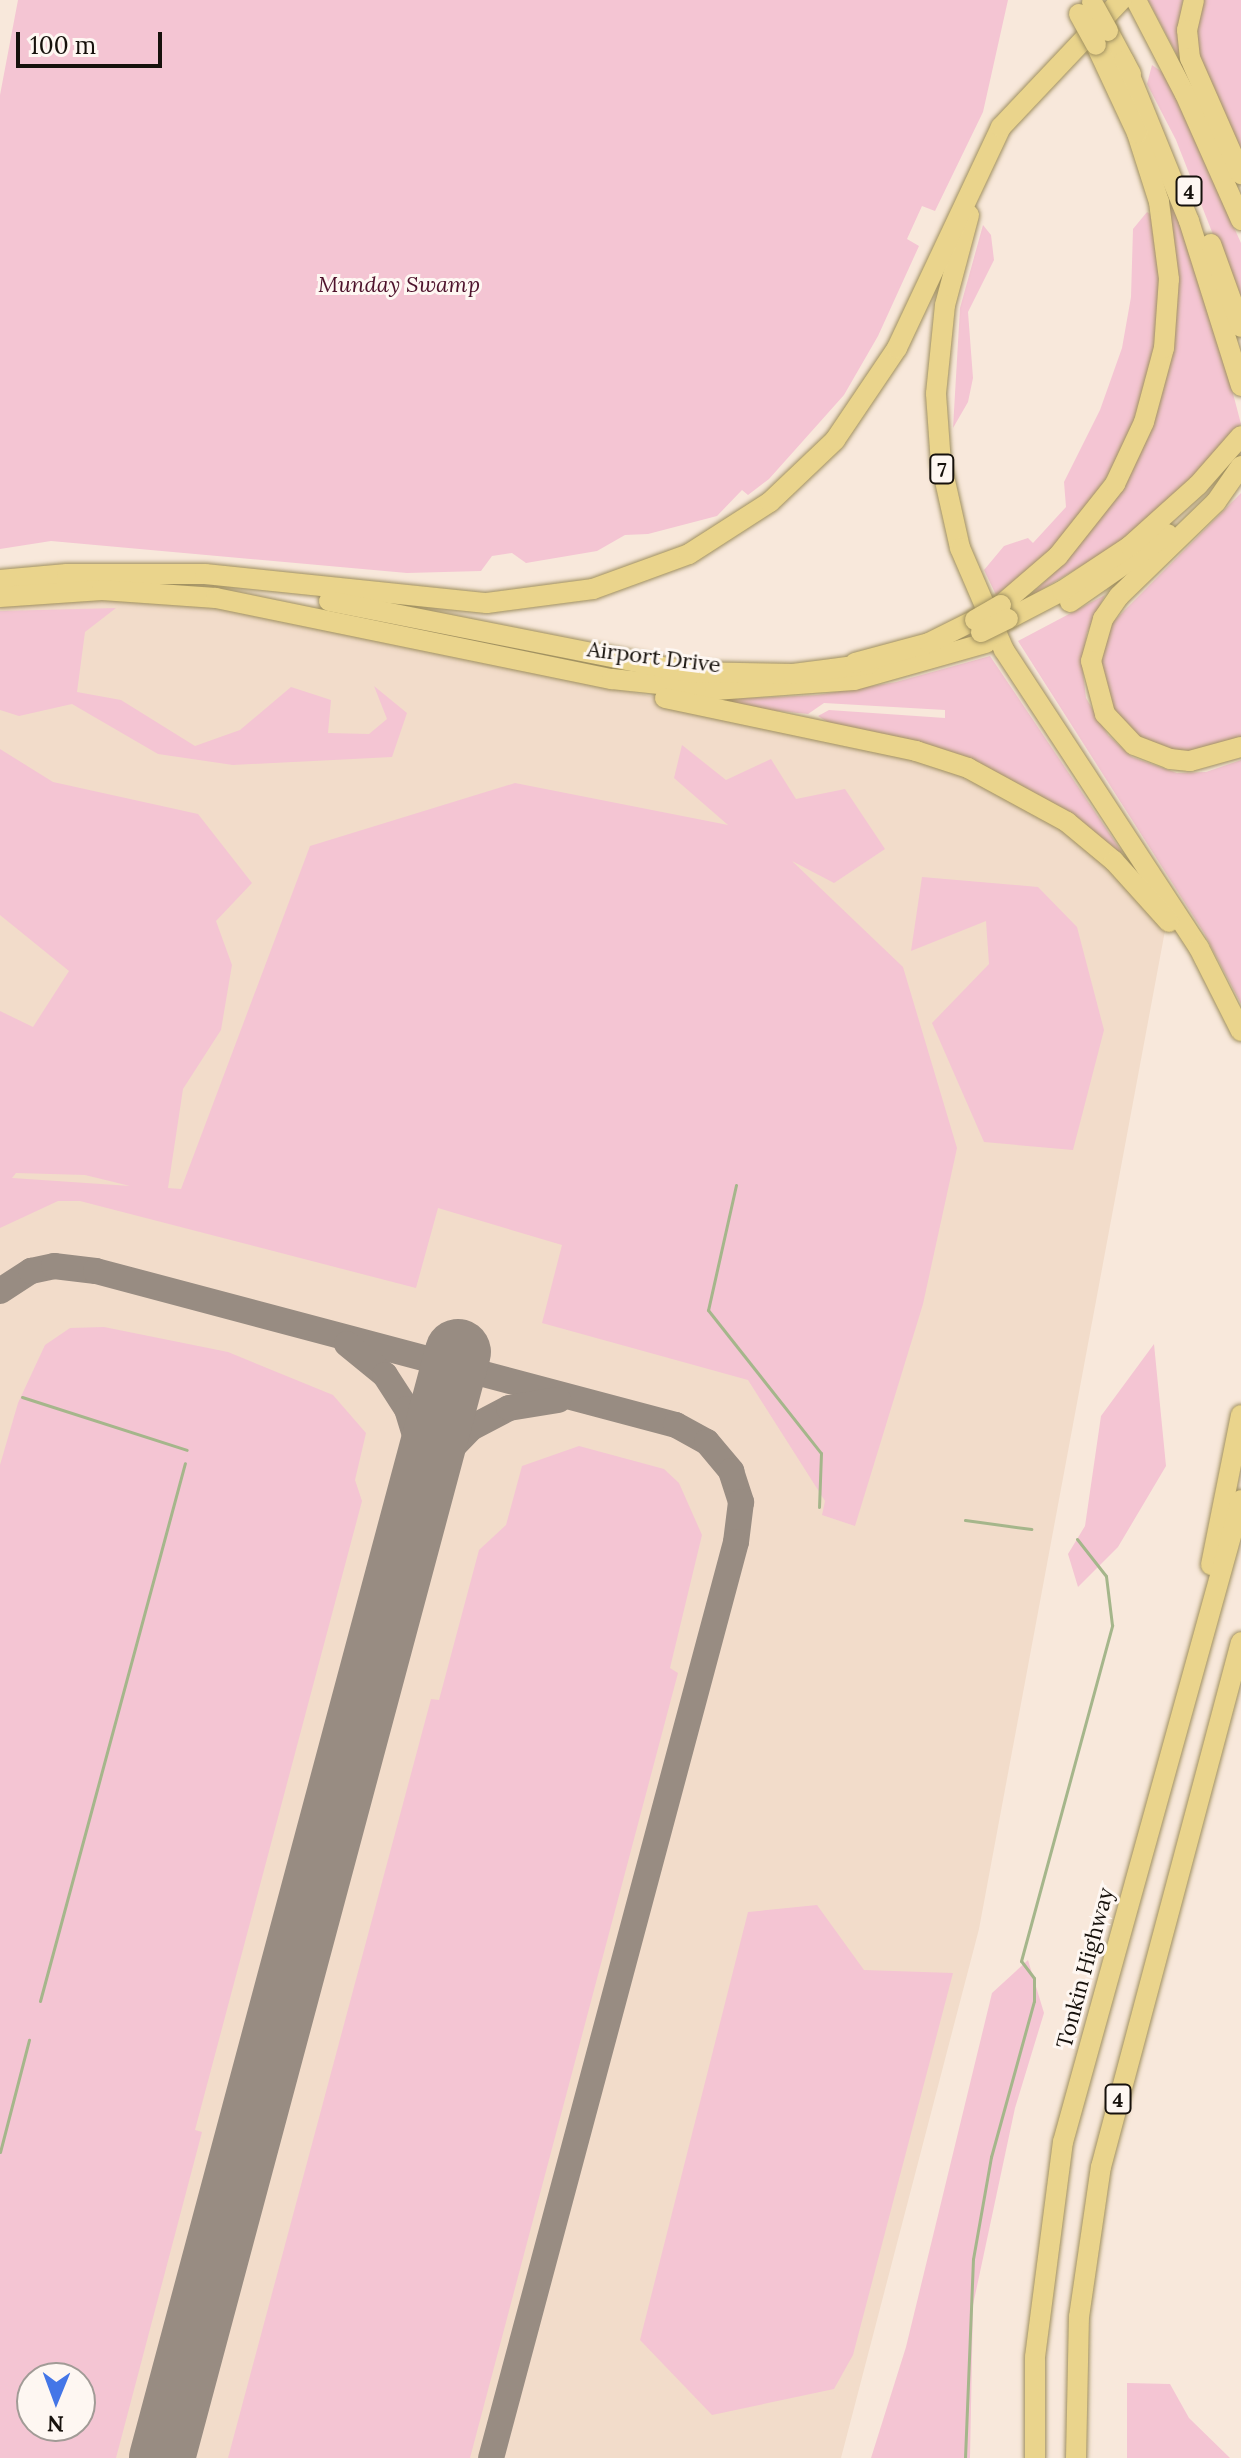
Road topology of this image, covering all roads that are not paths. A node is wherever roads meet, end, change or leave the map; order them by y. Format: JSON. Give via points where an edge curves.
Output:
{"nodes":[{"id":1,"x":1194,"y":0,"type":"edge"},
{"id":2,"x":1131,"y":1,"type":"edge"},
{"id":3,"x":1084,"y":4,"type":"edge"},
{"id":4,"x":1102,"y":38,"type":"junction"},
{"id":5,"x":1124,"y":61,"type":"junction"},
{"id":6,"x":1056,"y":67,"type":"junction"},
{"id":7,"x":1241,"y":174,"type":"edge"},
{"id":8,"x":1241,"y":220,"type":"edge"},
{"id":9,"x":1241,"y":327,"type":"edge"},
{"id":10,"x":1241,"y":386,"type":"edge"},
{"id":11,"x":1239,"y":453,"type":"edge"},
{"id":12,"x":103,"y":573,"type":"junction"},
{"id":13,"x":0,"y":580,"type":"edge"},
{"id":14,"x":0,"y":597,"type":"edge"},
{"id":15,"x":1007,"y":618,"type":"junction"},
{"id":16,"x":980,"y":632,"type":"junction"},
{"id":17,"x":525,"y":661,"type":"junction"},
{"id":18,"x":1241,"y":747,"type":"edge"},
{"id":19,"x":1241,"y":1032,"type":"edge"},
{"id":20,"x":1241,"y":1415,"type":"edge"},
{"id":21,"x":1241,"y":1500,"type":"edge"},
{"id":22,"x":1241,"y":1642,"type":"edge"},
{"id":23,"x":1179,"y":1714,"type":"junction"},
{"id":24,"x":1035,"y":2458,"type":"edge"},
{"id":25,"x":1076,"y":2458,"type":"edge"}],
"edges":[{"from":1,"to":7,"type":"highway","via":[[1187,30],[1190,58]]},
{"from":2,"to":6,"type":"highway","number":"7"},
{"from":2,"to":8,"type":"highway","number":"4","via":[[1185,94]]},
{"from":3,"to":4,"type":"highway","number":"4","bridge":true},
{"from":4,"to":5,"type":"highway","number":"4"},
{"from":4,"to":15,"type":"highway","via":[[1159,202],[1169,279],[1164,348],[1144,422],[1115,484]]},
{"from":5,"to":9,"type":"highway","number":"4","via":[[1181,172]]},
{"from":5,"to":10,"type":"highway","via":[[1189,221]]},
{"from":6,"to":12,"type":"highway","via":[[1001,127],[897,348],[860,408],[792,484],[703,546],[593,589],[487,603],[216,575]]},
{"from":6,"to":19,"type":"highway","number":"7","via":[[1002,147],[960,241],[939,339],[939,440],[960,548],[993,630],[1215,975]]},
{"from":11,"to":15,"type":"highway","name":"Airport Drive","via":[[1142,555],[1075,599]]},
{"from":11,"to":18,"type":"highway","via":[[1216,502],[1119,596],[1098,630],[1091,661],[1105,714],[1134,745],[1190,761]]},
{"from":12,"to":13,"type":"highway"},
{"from":12,"to":16,"type":"highway","via":[[185,577],[287,593],[687,672],[828,670],[882,662]]},
{"from":14,"to":17,"type":"highway","name":"Airport Drive","via":[[102,590],[216,598]]},
{"from":15,"to":16,"type":"highway","name":"Airport Drive"},
{"from":15,"to":16,"type":"highway","bridge":true},
{"from":16,"to":17,"type":"highway","name":"Airport Drive","via":[[877,676],[750,691],[645,684]]},
{"from":17,"to":19,"type":"highway","via":[[605,685],[916,751],[1014,790],[1067,822],[1131,878],[1189,951]]},
{"from":20,"to":23,"type":"highway"},
{"from":21,"to":23,"type":"highway","name":"Tonkin Highway","number":"4"},
{"from":22,"to":25,"type":"highway","number":"4","via":[[1101,2167],[1079,2317]]},
{"from":23,"to":24,"type":"highway","name":"Tonkin Highway","number":"4","via":[[1052,2199],[1035,2357]]}]}
